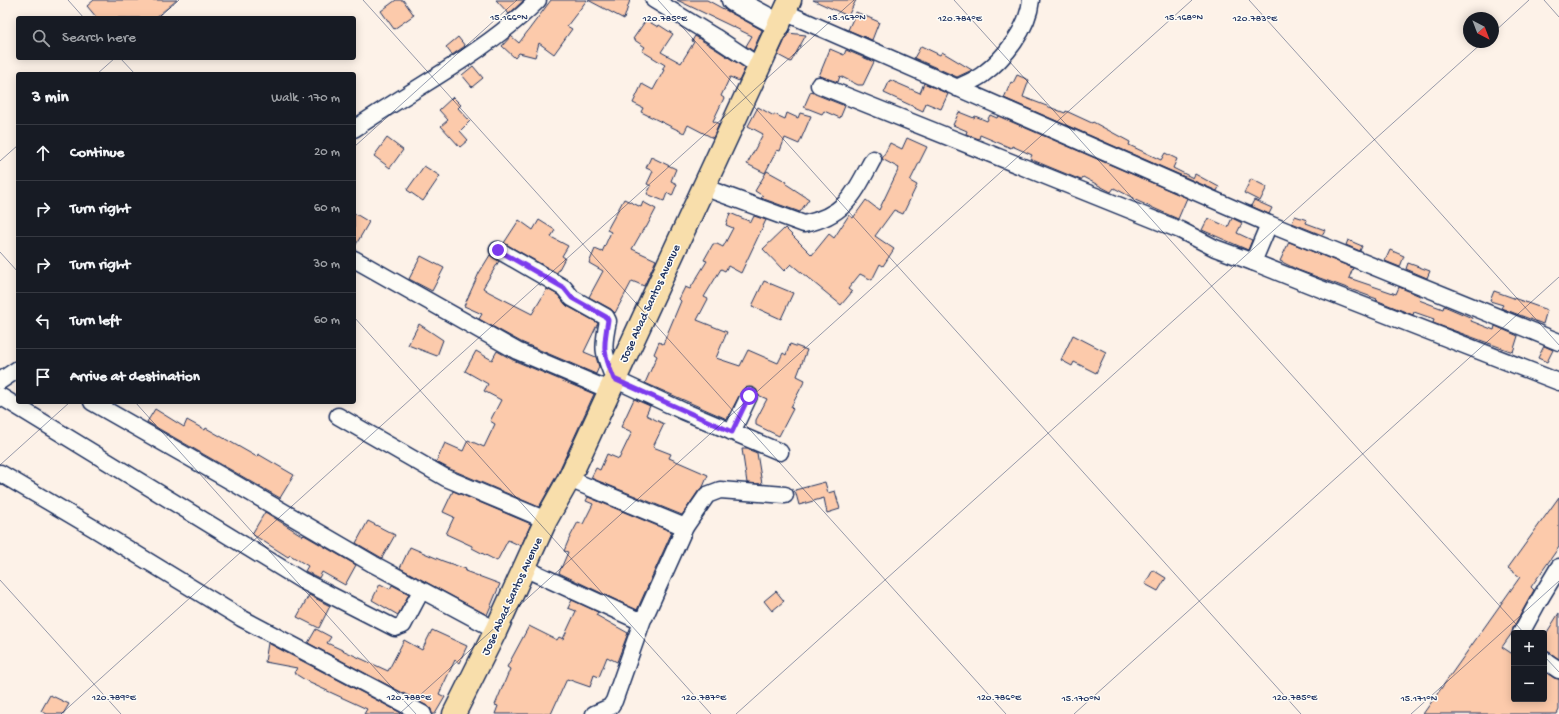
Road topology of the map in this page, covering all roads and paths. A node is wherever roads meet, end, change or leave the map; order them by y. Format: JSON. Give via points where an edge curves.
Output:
{"nodes":[{"id":1,"x":538,"y":0,"type":"edge"},
{"id":2,"x":654,"y":0,"type":"edge"},
{"id":3,"x":733,"y":0,"type":"edge"},
{"id":4,"x":1031,"y":0,"type":"edge"},
{"id":5,"x":784,"y":12,"type":"edge"},
{"id":6,"x":760,"y":67,"type":"junction"},
{"id":7,"x":820,"y":85,"type":"dead end"},
{"id":8,"x":957,"y":88,"type":"junction"},
{"id":9,"x":356,"y":128,"type":"edge"},
{"id":10,"x":873,"y":159,"type":"dead end"},
{"id":11,"x":703,"y":187,"type":"junction"},
{"id":12,"x":1269,"y":224,"type":"junction"},
{"id":13,"x":498,"y":250,"type":"dead end"},
{"id":14,"x":356,"y":260,"type":"edge"},
{"id":15,"x":1253,"y":262,"type":"junction"},
{"id":16,"x":1559,"y":342,"type":"edge"},
{"id":17,"x":16,"y":370,"type":"edge"},
{"id":18,"x":0,"y":381,"type":"edge"},
{"id":19,"x":1559,"y":382,"type":"edge"},
{"id":20,"x":611,"y":385,"type":"junction"},
{"id":21,"x":0,"y":396,"type":"edge"},
{"id":22,"x":749,"y":396,"type":"dead end"},
{"id":23,"x":96,"y":404,"type":"edge"},
{"id":24,"x":338,"y":416,"type":"dead end"},
{"id":25,"x":732,"y":432,"type":"junction"},
{"id":26,"x":780,"y":452,"type":"dead end"},
{"id":27,"x":0,"y":474,"type":"edge"},
{"id":28,"x":569,"y":479,"type":"junction"},
{"id":29,"x":785,"y":496,"type":"dead end"},
{"id":30,"x":546,"y":520,"type":"junction"},
{"id":31,"x":685,"y":527,"type":"junction"},
{"id":32,"x":1559,"y":566,"type":"edge"},
{"id":33,"x":524,"y":568,"type":"junction"},
{"id":34,"x":421,"y":591,"type":"junction"},
{"id":35,"x":643,"y":619,"type":"junction"},
{"id":36,"x":496,"y":630,"type":"junction"},
{"id":37,"x":1523,"y":630,"type":"edge"},
{"id":38,"x":1547,"y":662,"type":"edge"},
{"id":39,"x":1559,"y":670,"type":"edge"},
{"id":40,"x":423,"y":714,"type":"edge"},
{"id":41,"x":454,"y":714,"type":"edge"},
{"id":42,"x":594,"y":714,"type":"edge"}],
"edges":[{"from":1,"to":9,"type":"street","via":[[509,27]]},
{"from":2,"to":6,"type":"street"},
{"from":3,"to":5,"type":"street"},
{"from":4,"to":8,"type":"street","via":[[1030,12],[1003,56],[981,76]]},
{"from":5,"to":6,"type":"highway","name":"Jose Abad Santos Avenue"},
{"from":5,"to":8,"type":"street"},
{"from":6,"to":11,"type":"highway","name":"Jose Abad Santos Avenue"},
{"from":7,"to":15,"type":"street"},
{"from":8,"to":12,"type":"street"},
{"from":10,"to":11,"type":"street","via":[[855,193],[840,209],[819,221],[804,224]]},
{"from":11,"to":20,"type":"highway","name":"Jose Abad Santos Avenue"},
{"from":12,"to":15,"type":"street"},
{"from":12,"to":16,"type":"street"},
{"from":13,"to":20,"type":"street","via":[[564,288],[572,298],[606,317],[608,320],[604,350]]},
{"from":14,"to":20,"type":"street","via":[[517,351]]},
{"from":15,"to":19,"type":"street"},
{"from":17,"to":18,"type":"street"},
{"from":20,"to":25,"type":"street"},
{"from":20,"to":28,"type":"highway","name":"Jose Abad Santos Avenue"},
{"from":21,"to":34,"type":"street","via":[[301,580],[395,628],[403,625]]},
{"from":22,"to":25,"type":"street"},
{"from":23,"to":34,"type":"street"},
{"from":24,"to":30,"type":"street","via":[[446,478]]},
{"from":25,"to":26,"type":"street"},
{"from":27,"to":40,"type":"street","via":[[241,618]]},
{"from":28,"to":30,"type":"highway","name":"Jose Abad Santos Avenue"},
{"from":28,"to":31,"type":"street"},
{"from":29,"to":31,"type":"street","via":[[720,490],[707,496]]},
{"from":30,"to":33,"type":"highway","name":"Jose Abad Santos Avenue"},
{"from":31,"to":35,"type":"street"},
{"from":32,"to":37,"type":"street"},
{"from":33,"to":35,"type":"street","via":[[635,619]]},
{"from":33,"to":36,"type":"highway","name":"Jose Abad Santos Avenue"},
{"from":34,"to":36,"type":"street"},
{"from":35,"to":42,"type":"street","via":[[614,701],[610,707]]},
{"from":36,"to":41,"type":"highway","name":"Jose Abad Santos Avenue"},
{"from":38,"to":39,"type":"street"}]}
